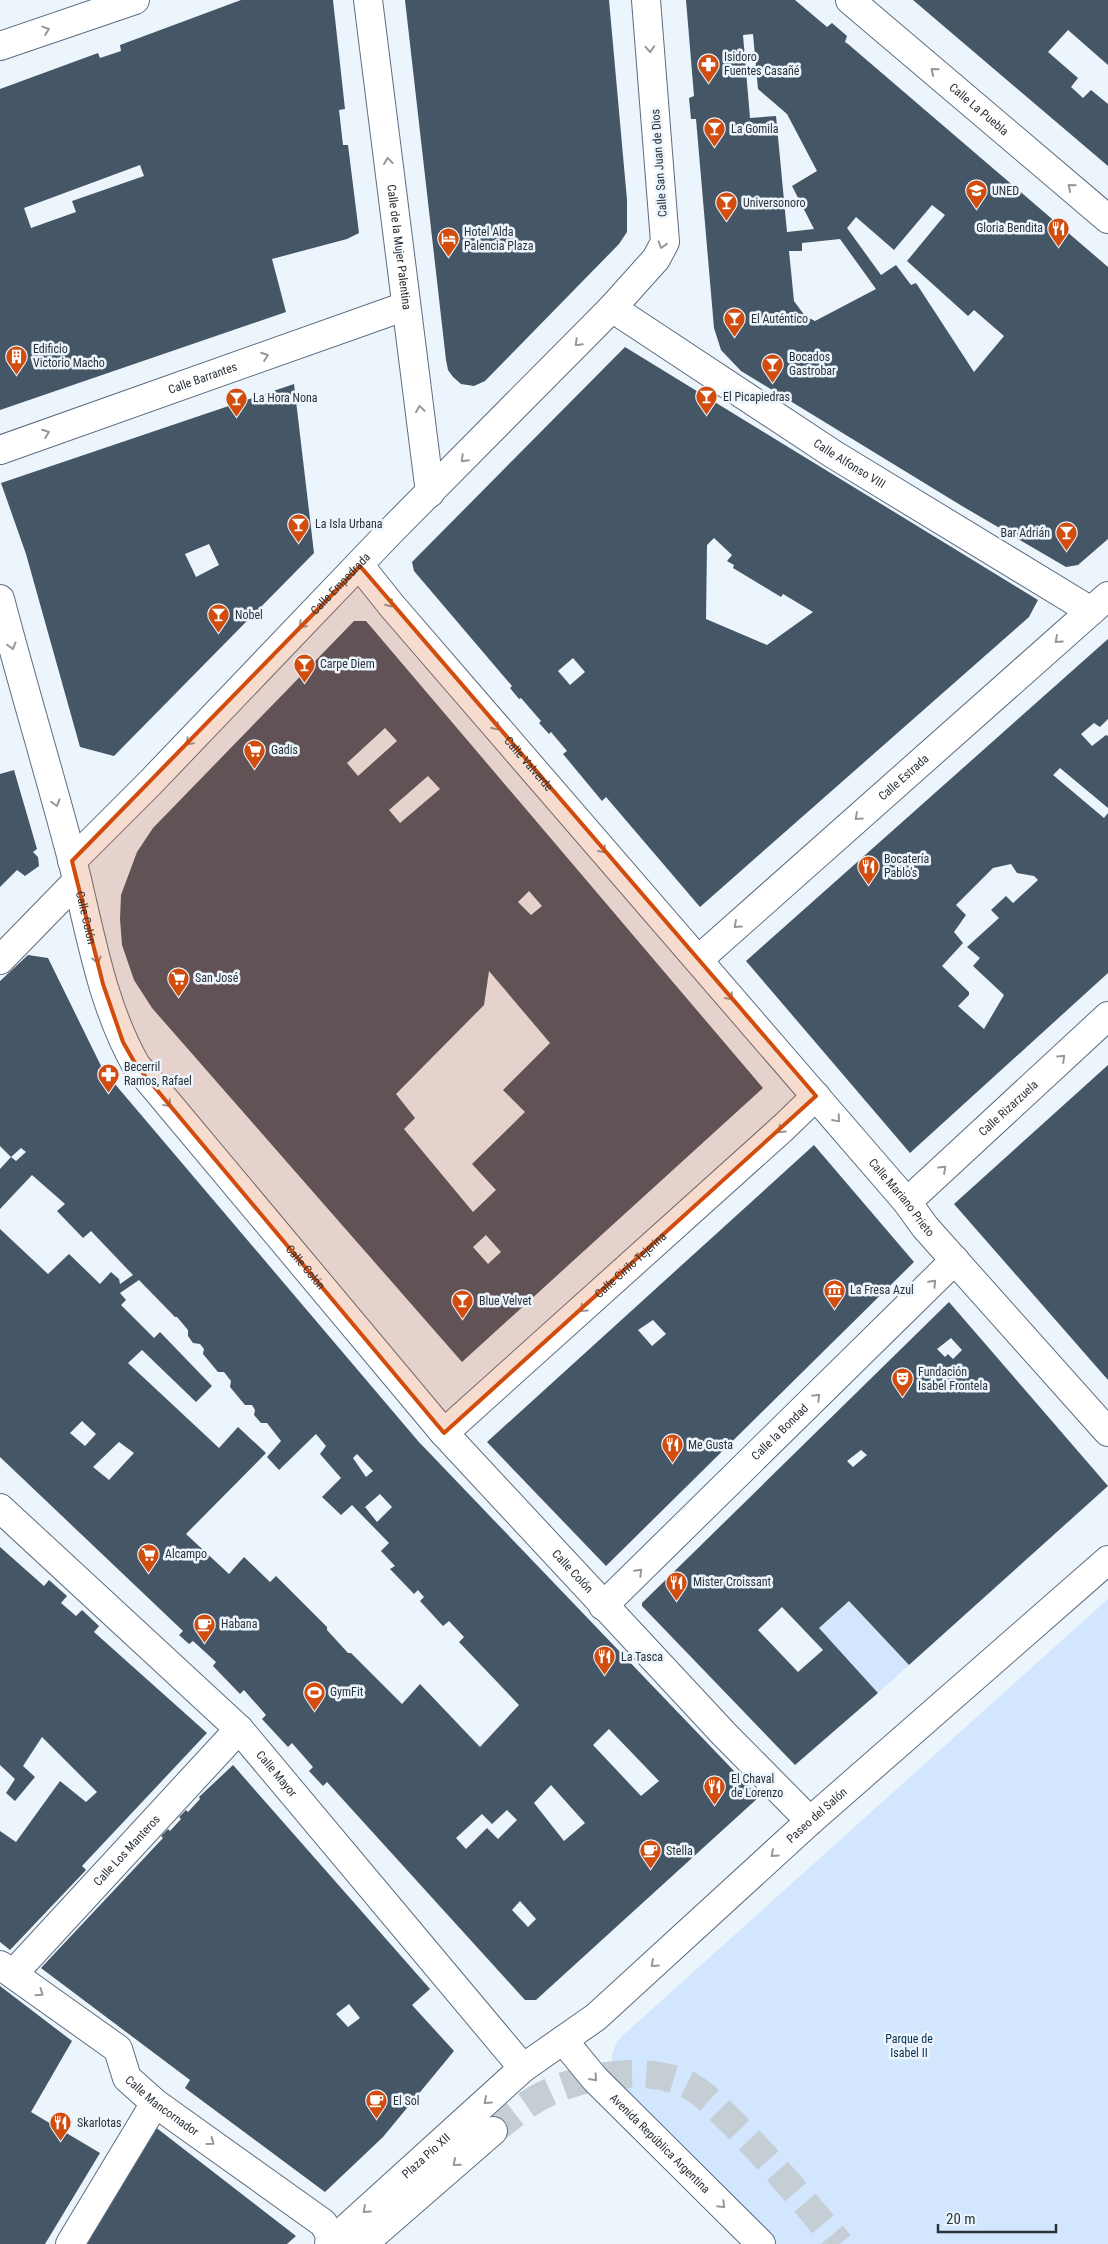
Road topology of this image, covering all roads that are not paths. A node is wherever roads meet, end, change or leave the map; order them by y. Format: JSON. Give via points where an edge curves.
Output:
{"nodes":[{"id":1,"x":135,"y":0,"type":"edge"},
{"id":2,"x":368,"y":0,"type":"edge"},
{"id":3,"x":646,"y":0,"type":"edge"},
{"id":4,"x":850,"y":0,"type":"edge"},
{"id":5,"x":0,"y":46,"type":"edge"},
{"id":6,"x":1108,"y":218,"type":"edge"},
{"id":7,"x":406,"y":306,"type":"junction"},
{"id":8,"x":612,"y":308,"type":"junction"},
{"id":9,"x":0,"y":450,"type":"edge"},
{"id":10,"x":430,"y":492,"type":"junction"},
{"id":11,"x":360,"y":566,"type":"junction"},
{"id":12,"x":0,"y":599,"type":"edge"},
{"id":13,"x":1099,"y":603,"type":"edge"},
{"id":14,"x":75,"y":871,"type":"junction"},
{"id":15,"x":0,"y":960,"type":"edge"},
{"id":16,"x":698,"y":960,"type":"junction"},
{"id":17,"x":1108,"y":1016,"type":"edge"},
{"id":18,"x":816,"y":1096,"type":"junction"},
{"id":19,"x":907,"y":1202,"type":"junction"},
{"id":20,"x":955,"y":1260,"type":"junction"},
{"id":21,"x":1108,"y":1432,"type":"edge"},
{"id":22,"x":444,"y":1433,"type":"junction"},
{"id":23,"x":0,"y":1508,"type":"edge"},
{"id":24,"x":1108,"y":1560,"type":"edge"},
{"id":25,"x":603,"y":1606,"type":"junction"},
{"id":26,"x":239,"y":1729,"type":"junction"},
{"id":27,"x":810,"y":1821,"type":"junction"},
{"id":28,"x":7,"y":1969,"type":"edge"},
{"id":29,"x":564,"y":2040,"type":"junction"},
{"id":30,"x":523,"y":2068,"type":"junction"},
{"id":31,"x":155,"y":2102,"type":"junction"},
{"id":32,"x":493,"y":2131,"type":"tunnel mouth"},
{"id":33,"x":329,"y":2243,"type":"edge"},
{"id":34,"x":70,"y":2244,"type":"edge"},
{"id":35,"x":363,"y":2244,"type":"edge"},
{"id":36,"x":761,"y":2244,"type":"edge"}],
"edges":[{"from":5,"to":1,"type":"street","one_way":true},
{"from":7,"to":2,"type":"street","name":"Calle de la Mujer Palentina","one_way":true},
{"from":3,"to":8,"type":"street","name":"Calle San Juan de Dios","one_way":true,"via":[[665,242],[656,259]]},
{"from":6,"to":4,"type":"street","name":"Calle La Puebla","one_way":true},
{"from":9,"to":7,"type":"street","name":"Calle Barrantes","one_way":true},
{"from":10,"to":7,"type":"street","name":"Calle de la Mujer Palentina","one_way":true},
{"from":8,"to":10,"type":"street","name":"Calle Empedrada","one_way":true},
{"from":8,"to":13,"type":"street","name":"Calle Alfonso VIII","via":[[833,454]]},
{"from":10,"to":11,"type":"street","name":"Calle Empedrada"},
{"from":11,"to":14,"type":"street","name":"Calle Empedrada","one_way":true},
{"from":11,"to":16,"type":"street","name":"Calle Valverde","one_way":true},
{"from":12,"to":14,"type":"street","name":"Calle Colón","one_way":true},
{"from":13,"to":16,"type":"street","name":"Calle Estrada","one_way":true},
{"from":14,"to":15,"type":"street","name":"Calle Empedrada"},
{"from":14,"to":22,"type":"street","name":"Calle Colón","one_way":true,"via":[[103,984],[123,1042],[136,1065]]},
{"from":16,"to":18,"type":"street","name":"Calle Mariano Prieto","one_way":true},
{"from":19,"to":17,"type":"street","name":"Calle Rizarzuela","one_way":true},
{"from":18,"to":19,"type":"street","name":"Calle Mariano Prieto","one_way":true},
{"from":18,"to":22,"type":"street","name":"Calle Cirilo Tejerina","one_way":true},
{"from":19,"to":20,"type":"street","name":"Calle Mariano Prieto"},
{"from":20,"to":21,"type":"street","name":"Calle Mariano Prieto"},
{"from":25,"to":20,"type":"street","name":"Calle la Bondad","one_way":true},
{"from":22,"to":25,"type":"street","name":"Calle Colón"},
{"from":23,"to":26,"type":"street","name":"Calle Mayor"},
{"from":24,"to":27,"type":"street","name":"Paseo del Salón"},
{"from":25,"to":27,"type":"street","name":"Calle Colón"},
{"from":26,"to":28,"type":"street","name":"Calle Los Manteros"},
{"from":26,"to":30,"type":"street","name":"Calle Mayor"},
{"from":27,"to":29,"type":"street","name":"Paseo del Salón","one_way":true,"via":[[596,2017]]},
{"from":28,"to":31,"type":"street","name":"Calle Mancornador","one_way":true,"via":[[118,2049],[127,2078]]},
{"from":29,"to":30,"type":"street","name":"Paseo del Salón"},
{"from":29,"to":36,"type":"street","name":"Avenida República Argentina","one_way":true,"via":[[595,2079]]},
{"from":30,"to":33,"type":"street","name":"Plaza Pío XII","one_way":true},
{"from":31,"to":33,"type":"street","name":"Calle Mancornador","one_way":true,"via":[[323,2223],[329,2233]]},
{"from":31,"to":34,"type":"street"},
{"from":32,"to":35,"type":"street","one_way":true}]}
